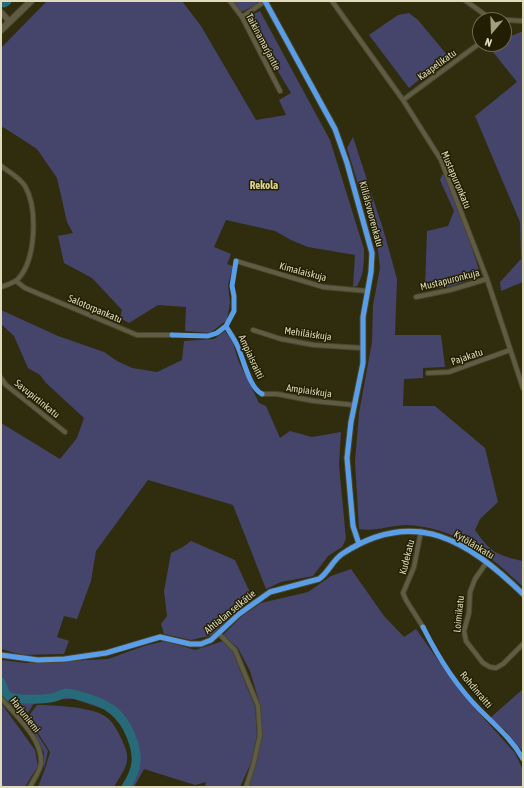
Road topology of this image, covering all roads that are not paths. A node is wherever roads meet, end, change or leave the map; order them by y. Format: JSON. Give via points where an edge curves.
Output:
{"nodes":[{"id":1,"x":31,"y":1,"type":"edge"},
{"id":2,"x":230,"y":1,"type":"edge"},
{"id":3,"x":265,"y":1,"type":"edge"},
{"id":4,"x":332,"y":1,"type":"edge"},
{"id":5,"x":466,"y":1,"type":"edge"},
{"id":6,"x":1,"y":12,"type":"edge"},
{"id":7,"x":480,"y":12,"type":"edge"},
{"id":8,"x":242,"y":17,"type":"junction"},
{"id":9,"x":10,"y":21,"type":"junction"},
{"id":10,"x":512,"y":21,"type":"edge"},
{"id":11,"x":523,"y":21,"type":"edge"},
{"id":12,"x":1,"y":30,"type":"edge"},
{"id":13,"x":472,"y":49,"type":"edge"},
{"id":14,"x":280,"y":91,"type":"dead end"},
{"id":15,"x":403,"y":100,"type":"junction"},
{"id":16,"x":1,"y":166,"type":"edge"},
{"id":17,"x":236,"y":261,"type":"dead end"},
{"id":18,"x":487,"y":279,"type":"junction"},
{"id":19,"x":16,"y":281,"type":"junction"},
{"id":20,"x":1,"y":287,"type":"edge"},
{"id":21,"x":367,"y":291,"type":"junction"},
{"id":22,"x":416,"y":296,"type":"dead end"},
{"id":23,"x":253,"y":330,"type":"dead end"},
{"id":24,"x":172,"y":335,"type":"dead end"},
{"id":25,"x":363,"y":348,"type":"junction"},
{"id":26,"x":510,"y":350,"type":"junction"},
{"id":27,"x":428,"y":373,"type":"dead end"},
{"id":28,"x":1,"y":378,"type":"edge"},
{"id":29,"x":523,"y":388,"type":"edge"},
{"id":30,"x":262,"y":394,"type":"dead end"},
{"id":31,"x":354,"y":405,"type":"junction"},
{"id":32,"x":65,"y":432,"type":"dead end"},
{"id":33,"x":421,"y":531,"type":"junction"},
{"id":34,"x":359,"y":544,"type":"junction"},
{"id":35,"x":340,"y":555,"type":"joint"},
{"id":36,"x":487,"y":562,"type":"junction"},
{"id":37,"x":523,"y":594,"type":"edge"},
{"id":38,"x":423,"y":627,"type":"dead end"},
{"id":39,"x":219,"y":634,"type":"junction"},
{"id":40,"x":523,"y":644,"type":"edge"},
{"id":41,"x":1,"y":655,"type":"edge"},
{"id":42,"x":1,"y":698,"type":"edge"},
{"id":43,"x":30,"y":787,"type":"edge"},
{"id":44,"x":246,"y":787,"type":"edge"}],
"edges":[{"from":1,"to":9,"type":"main road"},
{"from":2,"to":8,"type":"street","name":"Taikinamarjantie"},
{"from":3,"to":8,"type":"street"},
{"from":3,"to":21,"type":"street","name":"Kiiliäisvuorenkatu","via":[[327,112],[342,146],[372,253]]},
{"from":4,"to":15,"type":"street","name":"Mustapuronkatu"},
{"from":5,"to":7,"type":"street"},
{"from":6,"to":9,"type":"street"},
{"from":8,"to":14,"type":"street","name":"Taikinamarjantie"},
{"from":9,"to":12,"type":"main road"},
{"from":10,"to":11,"type":"street"},
{"from":13,"to":15,"type":"street","name":"Kaapelikatu"},
{"from":15,"to":18,"type":"street","name":"Mustapuronkatu","via":[[441,160]]},
{"from":16,"to":19,"type":"street","via":[[24,184],[32,202],[31,253],[26,268]]},
{"from":17,"to":21,"type":"street","name":"Kimalaiskuja","via":[[324,287]]},
{"from":18,"to":22,"type":"street","name":"Mustapuronkuja","via":[[450,290]]},
{"from":18,"to":26,"type":"street","name":"Mustapuronkatu"},
{"from":19,"to":20,"type":"street"},
{"from":19,"to":24,"type":"street","name":"Salotorpankatu","via":[[25,288],[137,335]]},
{"from":21,"to":25,"type":"street","name":"Kiiliäisvuorenkatu","via":[[363,317]]},
{"from":23,"to":25,"type":"street","name":"Mehiläiskuja","via":[[281,339],[314,345]]},
{"from":25,"to":31,"type":"street","name":"Kiiliäisvuorenkatu"},
{"from":26,"to":27,"type":"street","name":"Pajakatu","via":[[449,372]]},
{"from":26,"to":29,"type":"street","name":"Mustapuronkatu"},
{"from":28,"to":32,"type":"street","name":"Savupirtinkatu","via":[[6,385]]},
{"from":30,"to":31,"type":"street","name":"Ampiaiskuja"},
{"from":31,"to":34,"type":"street","name":"Kiiliäisvuorenkatu","via":[[348,458],[353,526]]},
{"from":33,"to":34,"type":"street","name":"Kytölänkatu","via":[[388,533]]},
{"from":33,"to":36,"type":"street","name":"Kytölänkatu","via":[[454,542]]},
{"from":33,"to":38,"type":"street","name":"Kudekatu","via":[[414,567],[403,592]]},
{"from":34,"to":35,"type":"street","name":"Kytölänkatu"},
{"from":35,"to":39,"type":"street","name":"Ahtialan selkätie","via":[[329,571],[319,579],[270,592],[239,614]]},
{"from":36,"to":37,"type":"street","name":"Kytölänkatu"},
{"from":36,"to":40,"type":"street","name":"Loimikatu","via":[[475,578],[470,592],[469,613],[464,631],[466,641],[483,663],[496,668]]},
{"from":39,"to":41,"type":"street","name":"Ahtialan selkätie","via":[[201,644],[160,637],[106,653],[65,659],[38,660]]},
{"from":39,"to":44,"type":"street","via":[[235,650],[258,706],[260,734]]},
{"from":42,"to":43,"type":"street","name":"Harjuniemi","via":[[40,750],[41,766]]}]}
